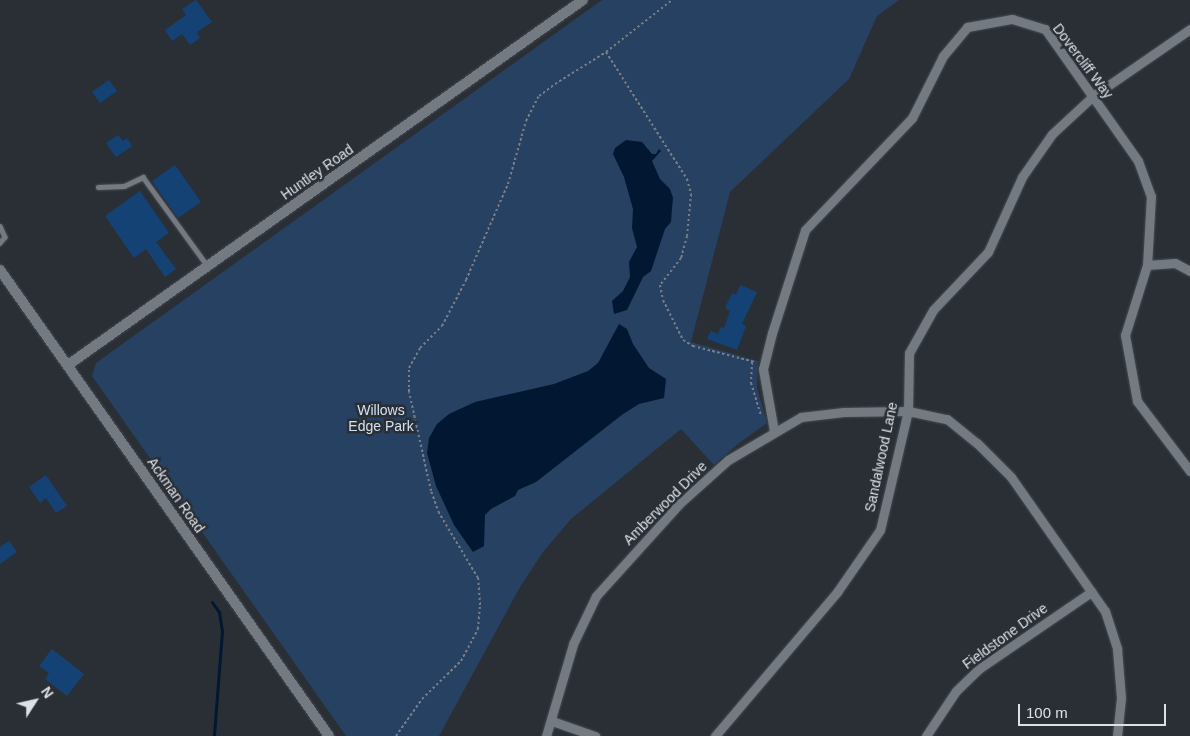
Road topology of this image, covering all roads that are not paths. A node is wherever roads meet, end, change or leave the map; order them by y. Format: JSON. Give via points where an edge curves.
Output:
{"nodes":[{"id":1,"x":583,"y":0,"type":"edge"},
{"id":2,"x":1190,"y":29,"type":"edge"},
{"id":3,"x":1093,"y":96,"type":"junction"},
{"id":4,"x":98,"y":188,"type":"dead end"},
{"id":5,"x":0,"y":226,"type":"edge"},
{"id":6,"x":0,"y":243,"type":"edge"},
{"id":7,"x":1147,"y":265,"type":"junction"},
{"id":8,"x":208,"y":266,"type":"junction"},
{"id":9,"x":1190,"y":271,"type":"edge"},
{"id":10,"x":1,"y":272,"type":"edge"},
{"id":11,"x":68,"y":365,"type":"junction"},
{"id":12,"x":908,"y":411,"type":"junction"},
{"id":13,"x":774,"y":431,"type":"junction"},
{"id":14,"x":1190,"y":471,"type":"edge"},
{"id":15,"x":1091,"y":592,"type":"junction"},
{"id":16,"x":552,"y":721,"type":"junction"},
{"id":17,"x":329,"y":736,"type":"edge"},
{"id":18,"x":546,"y":736,"type":"edge"},
{"id":19,"x":595,"y":736,"type":"edge"},
{"id":20,"x":715,"y":736,"type":"edge"},
{"id":21,"x":926,"y":736,"type":"edge"},
{"id":22,"x":1117,"y":736,"type":"edge"}],
"edges":[{"from":1,"to":8,"type":"street","name":"Huntley Road"},
{"from":2,"to":3,"type":"street","name":"Sandalwood Lane"},
{"from":3,"to":7,"type":"street","name":"Dovercliff Way","via":[[1138,161],[1151,196]]},
{"from":3,"to":12,"type":"street","name":"Sandalwood Lane","via":[[1052,134],[1022,177],[988,252],[933,310],[908,353]]},
{"from":3,"to":13,"type":"street","name":"Dovercliff Way","via":[[1045,29],[1012,19],[967,28],[943,56],[912,118],[805,230],[763,369]]},
{"from":4,"to":8,"type":"lane","via":[[124,186],[143,177]]},
{"from":5,"to":6,"type":"lane","via":[[5,237]]},
{"from":7,"to":9,"type":"street","via":[[1175,264]]},
{"from":7,"to":14,"type":"street","name":"Dovercliff Way","via":[[1125,335],[1131,374],[1137,401]]},
{"from":8,"to":11,"type":"street","name":"Huntley Road"},
{"from":10,"to":11,"type":"street","name":"Ackman Road"},
{"from":11,"to":17,"type":"street","name":"Ackman Road"},
{"from":12,"to":13,"type":"street","name":"Amberwood Drive","via":[[844,412],[801,417]]},
{"from":12,"to":15,"type":"street","name":"Amberwood Drive","via":[[946,419],[977,443],[1011,477]]},
{"from":12,"to":20,"type":"street","name":"Sandalwood Lane","via":[[880,530],[837,592]]},
{"from":13,"to":16,"type":"street","name":"Amberwood Drive","via":[[728,460],[679,504],[596,596],[573,644]]},
{"from":15,"to":21,"type":"street","name":"Fieldstone Drive","via":[[980,668],[956,691]]},
{"from":15,"to":22,"type":"street","name":"Amberwood Drive","via":[[1105,611],[1117,649],[1121,698]]},
{"from":16,"to":18,"type":"street","name":"Amberwood Drive"},
{"from":16,"to":19,"type":"street"}]}
